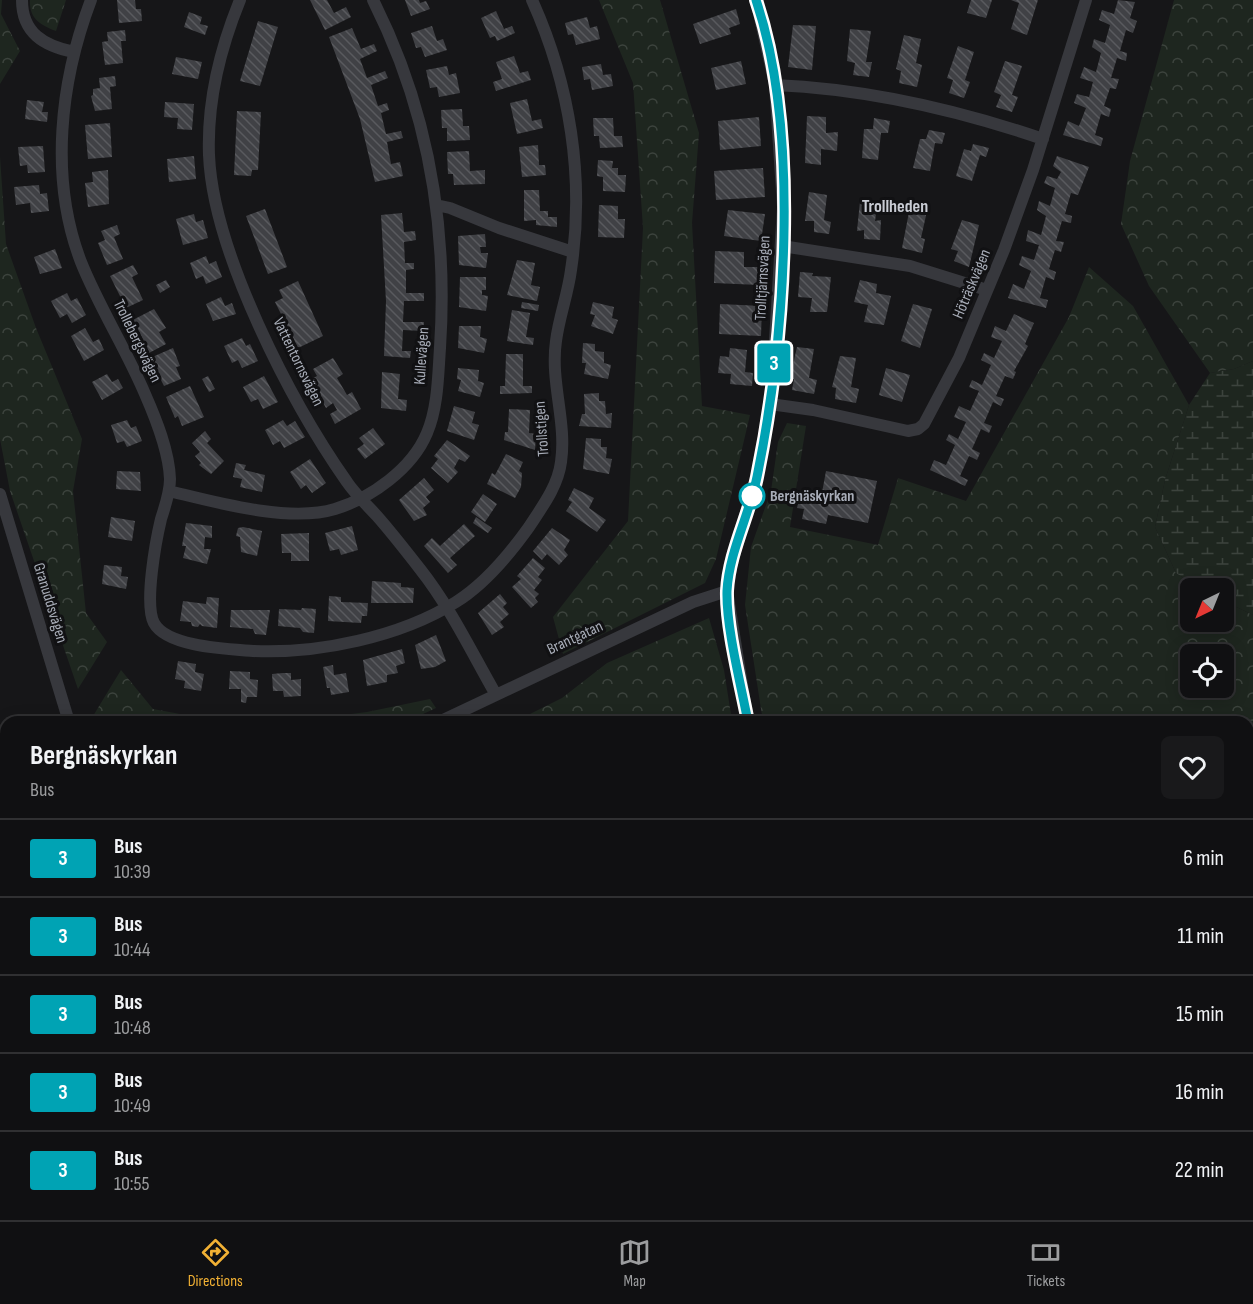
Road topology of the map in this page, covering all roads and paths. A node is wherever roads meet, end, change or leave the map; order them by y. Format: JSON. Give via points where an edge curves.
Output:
{"nodes":[{"id":1,"x":22,"y":0,"type":"edge"},
{"id":2,"x":91,"y":0,"type":"edge"},
{"id":3,"x":240,"y":0,"type":"edge"},
{"id":4,"x":373,"y":0,"type":"edge"},
{"id":5,"x":532,"y":0,"type":"edge"},
{"id":6,"x":756,"y":0,"type":"edge"},
{"id":7,"x":1086,"y":0,"type":"edge"},
{"id":8,"x":74,"y":52,"type":"junction"},
{"id":9,"x":776,"y":85,"type":"junction"},
{"id":10,"x":1043,"y":139,"type":"junction"},
{"id":11,"x":436,"y":205,"type":"junction"},
{"id":12,"x":782,"y":246,"type":"junction"},
{"id":13,"x":573,"y":252,"type":"junction"},
{"id":14,"x":987,"y":290,"type":"junction"},
{"id":15,"x":770,"y":404,"type":"junction"},
{"id":16,"x":169,"y":491,"type":"junction"},
{"id":17,"x":0,"y":494,"type":"edge"},
{"id":18,"x":361,"y":498,"type":"junction"},
{"id":19,"x":727,"y":591,"type":"junction"},
{"id":20,"x":447,"y":607,"type":"junction"},
{"id":21,"x":170,"y":638,"type":"joint"},
{"id":22,"x":495,"y":693,"type":"junction"},
{"id":23,"x":67,"y":716,"type":"edge"},
{"id":24,"x":451,"y":716,"type":"edge"},
{"id":25,"x":747,"y":716,"type":"edge"}],
"edges":[{"from":1,"to":8,"type":"street","via":[[25,20],[38,39]]},
{"from":2,"to":8,"type":"street","name":"Trollebergsvägen"},
{"from":3,"to":18,"type":"street","name":"Vattentornsvägen","via":[[226,34],[211,107],[209,155],[220,218],[239,276],[284,375],[330,456]]},
{"from":4,"to":11,"type":"street","name":"Kullevägen","via":[[413,92]]},
{"from":5,"to":13,"type":"street","name":"Trollstigen","via":[[568,106],[575,180]]},
{"from":6,"to":9,"type":"street","name":"Trolltjärnsvägen"},
{"from":7,"to":10,"type":"street","name":"Höträskvägen"},
{"from":8,"to":16,"type":"street","name":"Trollebergsvägen","via":[[62,158],[65,207],[83,266],[148,401],[166,458]]},
{"from":9,"to":10,"type":"street","via":[[893,97],[979,117]]},
{"from":9,"to":12,"type":"street","name":"Trolltjärnsvägen","via":[[783,184]]},
{"from":10,"to":14,"type":"street","name":"Höträskvägen"},
{"from":11,"to":13,"type":"street"},
{"from":11,"to":18,"type":"street","name":"Kullevägen","via":[[442,305],[439,373],[432,417],[427,434],[409,461]]},
{"from":12,"to":14,"type":"street","via":[[910,266]]},
{"from":12,"to":15,"type":"street","name":"Trolltjärnsvägen"},
{"from":13,"to":20,"type":"street","name":"Trollstigen","via":[[554,361],[562,432],[559,472],[552,490],[517,544],[470,592]]},
{"from":14,"to":15,"type":"street","name":"Höträskvägen","via":[[959,358],[929,417],[918,429],[908,431]]},
{"from":15,"to":19,"type":"street","name":"Trolltjärnsvägen","via":[[757,478]]},
{"from":16,"to":18,"type":"street","name":"Kullevägen","via":[[297,514],[335,509]]},
{"from":16,"to":21,"type":"street","name":"Trollebergsvägen","via":[[159,531],[151,609],[154,623]]},
{"from":17,"to":23,"type":"street","name":"Granuddsvägen"},
{"from":18,"to":20,"type":"street","name":"Vattentornsvägen"},
{"from":19,"to":22,"type":"street","name":"Brantgatan","via":[[693,602]]},
{"from":19,"to":25,"type":"street","name":"Trolltjärnsvägen"},
{"from":20,"to":21,"type":"street","name":"Trollstigen","via":[[377,635],[319,648],[252,651]]},
{"from":20,"to":22,"type":"street","name":"Vattentornsvägen"},
{"from":22,"to":24,"type":"street","name":"Brantgatan"}]}
